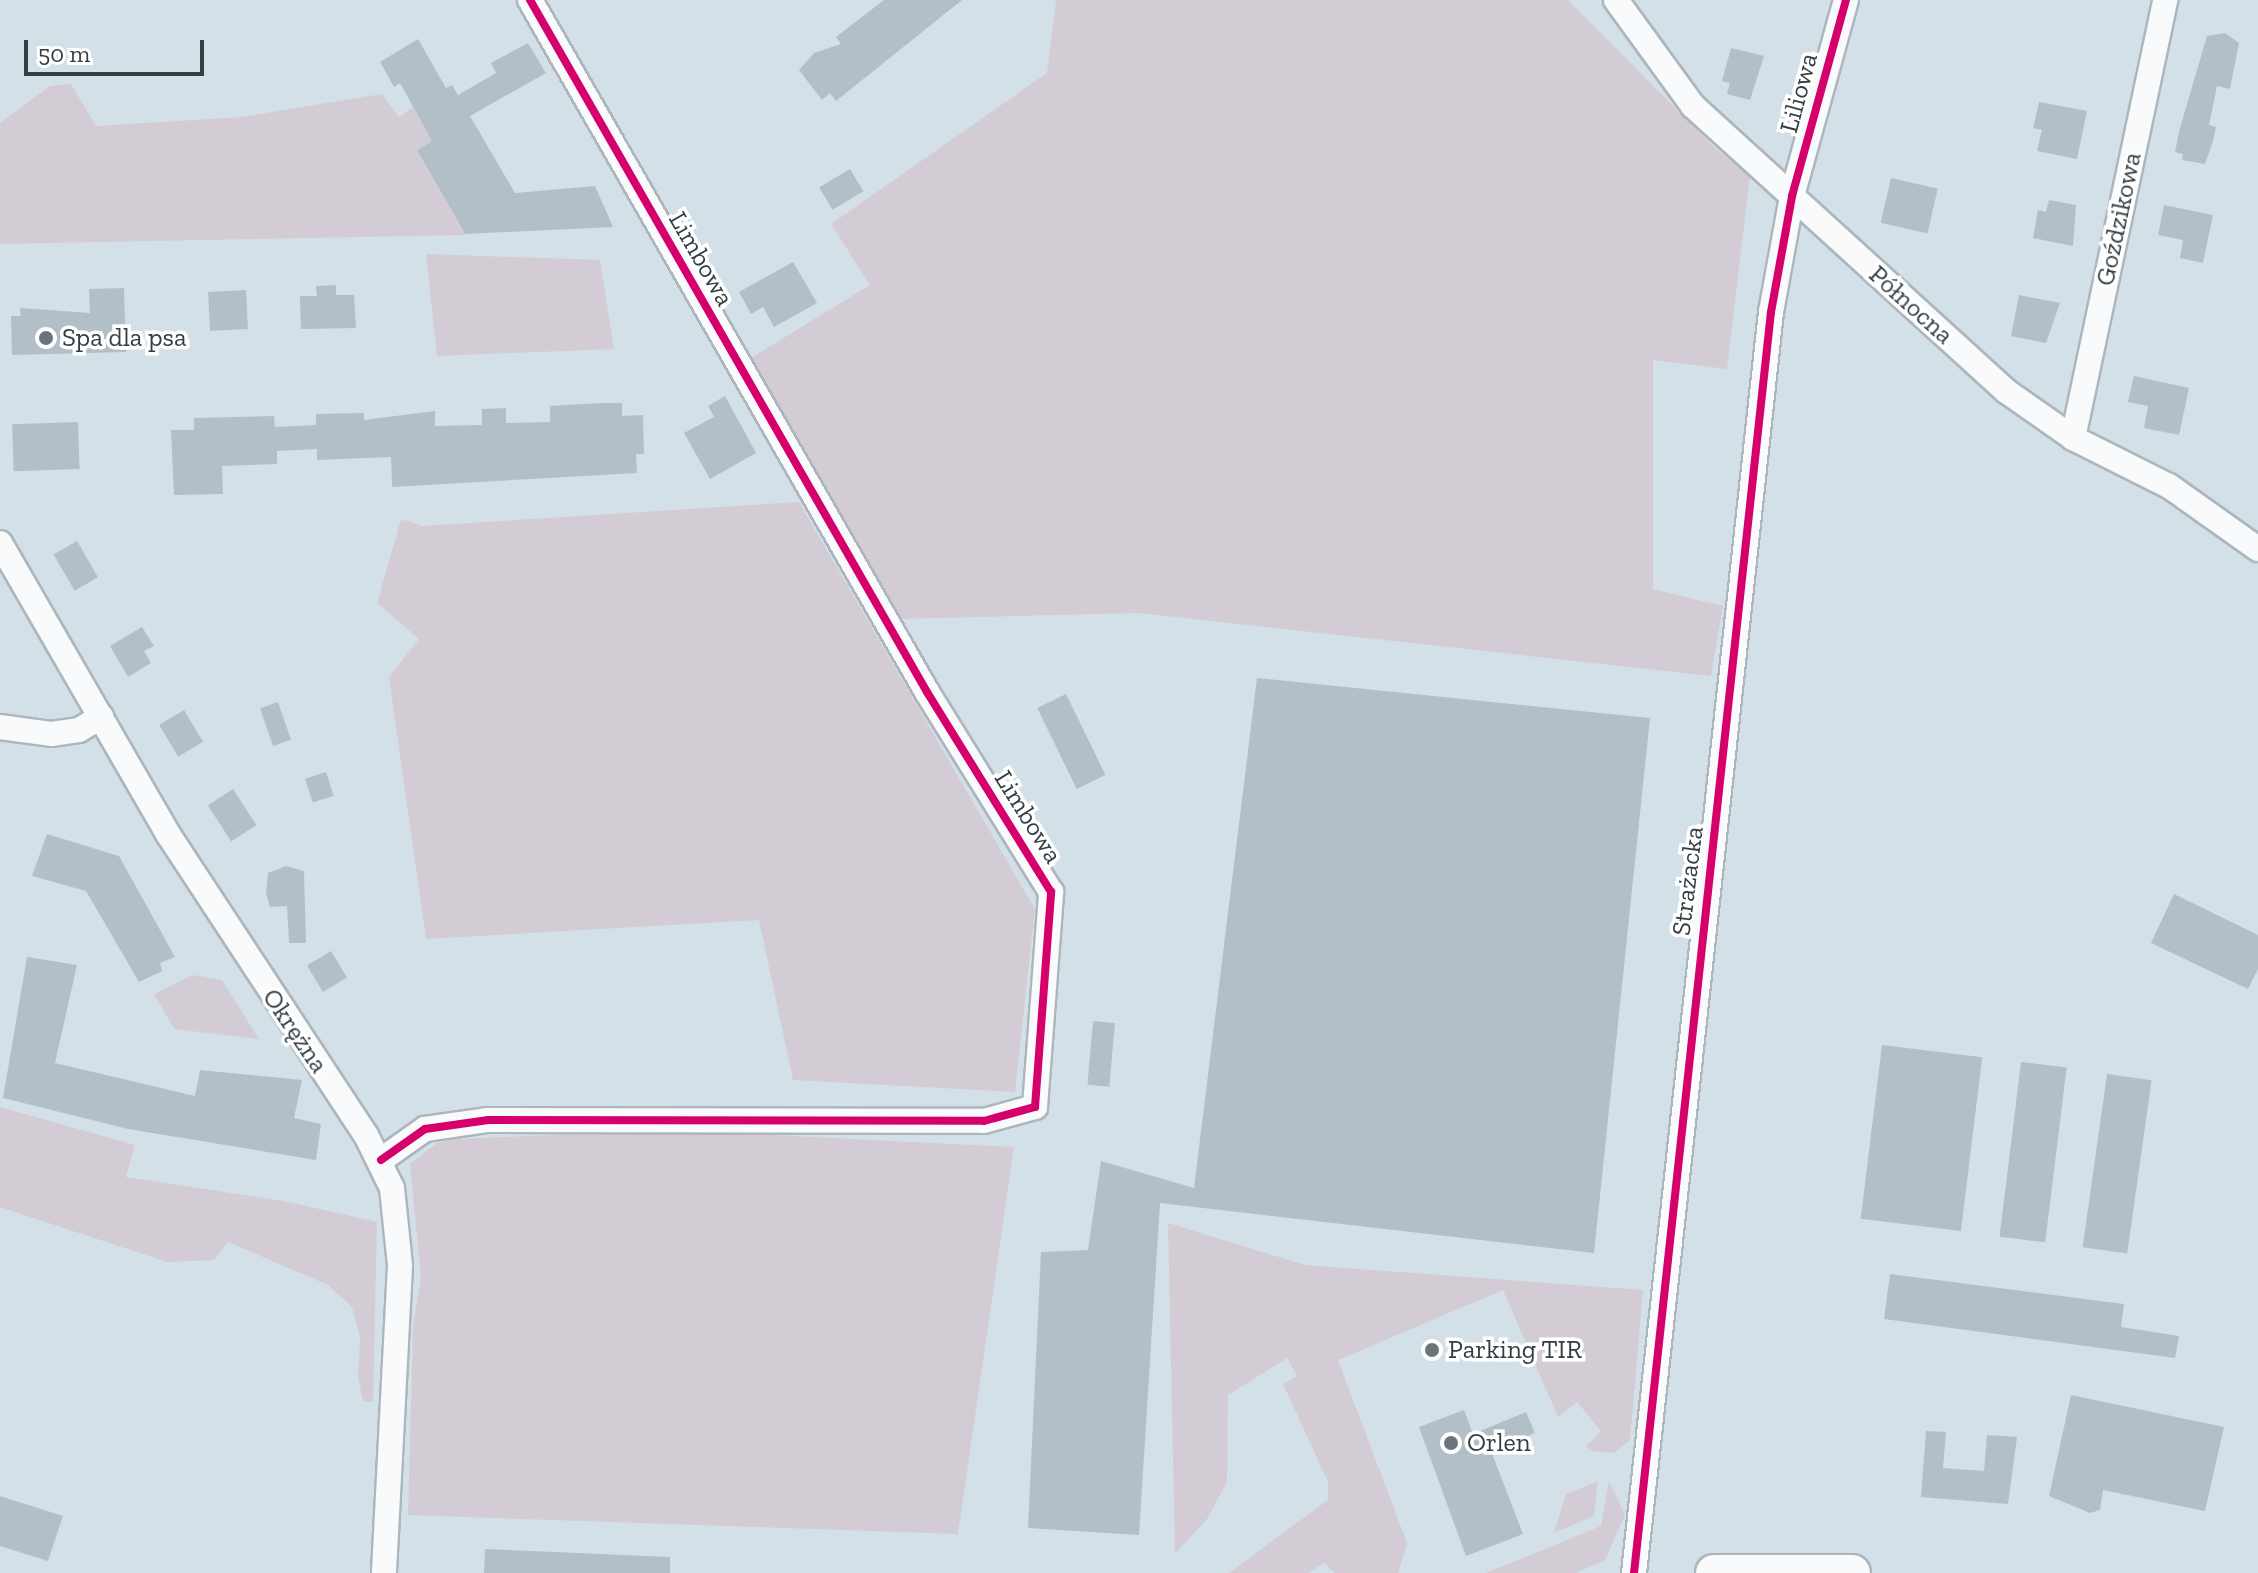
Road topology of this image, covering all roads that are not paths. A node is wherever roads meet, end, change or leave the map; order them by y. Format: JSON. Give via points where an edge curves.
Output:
{"nodes":[{"id":1,"x":530,"y":0,"type":"edge"},
{"id":2,"x":1616,"y":0,"type":"edge"},
{"id":3,"x":1846,"y":0,"type":"edge"},
{"id":4,"x":2165,"y":0,"type":"edge"},
{"id":5,"x":1792,"y":196,"type":"junction"},
{"id":6,"x":2073,"y":438,"type":"junction"},
{"id":7,"x":0,"y":543,"type":"edge"},
{"id":8,"x":2258,"y":549,"type":"edge"},
{"id":9,"x":101,"y":717,"type":"junction"},
{"id":10,"x":0,"y":727,"type":"edge"},
{"id":11,"x":381,"y":1160,"type":"junction"},
{"id":12,"x":384,"y":1573,"type":"edge"},
{"id":13,"x":1634,"y":1573,"type":"edge"},
{"id":14,"x":1714,"y":1573,"type":"edge"},
{"id":15,"x":1852,"y":1573,"type":"edge"}],
"edges":[{"from":1,"to":11,"type":"street","name":"Limbowa","via":[[927,692],[1051,892],[1035,1107],[984,1121],[488,1120],[425,1129]]},
{"from":2,"to":5,"type":"street","name":"Północna","via":[[1693,106]]},
{"from":3,"to":5,"type":"street","name":"Liliowa"},
{"from":4,"to":6,"type":"street","name":"Goździkowa"},
{"from":5,"to":6,"type":"street","name":"Północna","via":[[2006,391]]},
{"from":5,"to":13,"type":"street","name":"Strażacka","via":[[1739,570],[1736,660],[1649,1389]]},
{"from":6,"to":8,"type":"street","name":"Północna","via":[[2169,486]]},
{"from":7,"to":9,"type":"street","name":"Okrężna"},
{"from":9,"to":10,"type":"street","via":[[79,730],[51,734]]},
{"from":9,"to":11,"type":"street","name":"Okrężna","via":[[237,946]]},
{"from":11,"to":12,"type":"street","name":"Okrężna","via":[[400,1227]]},
{"from":14,"to":15,"type":"main road"}]}
